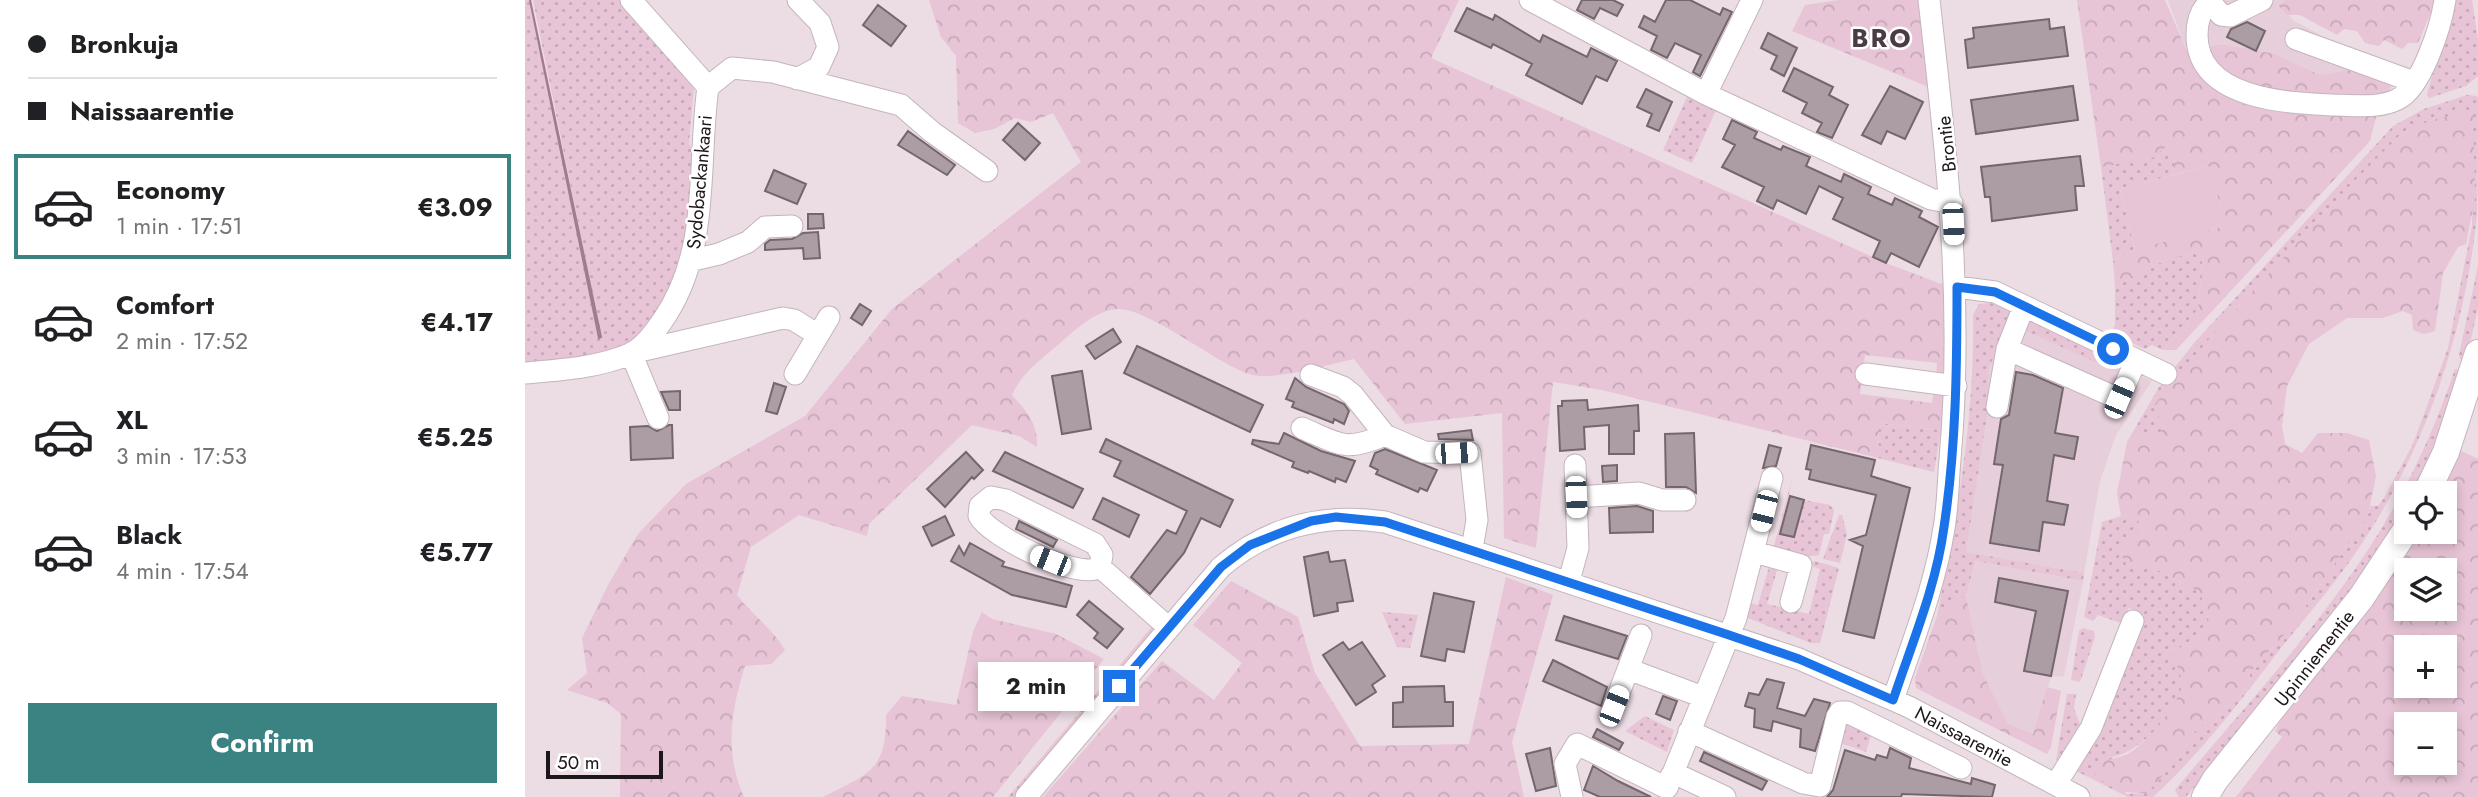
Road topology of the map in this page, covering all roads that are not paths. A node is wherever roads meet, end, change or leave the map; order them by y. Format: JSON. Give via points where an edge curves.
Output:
{"nodes":[{"id":1,"x":631,"y":0,"type":"edge"},
{"id":2,"x":798,"y":0,"type":"edge"},
{"id":3,"x":1531,"y":0,"type":"edge"},
{"id":4,"x":1752,"y":0,"type":"edge"},
{"id":5,"x":1929,"y":0,"type":"edge"},
{"id":6,"x":2262,"y":0,"type":"edge"},
{"id":7,"x":2445,"y":0,"type":"edge"},
{"id":8,"x":2210,"y":1,"type":"edge"},
{"id":9,"x":2296,"y":39,"type":"dead end"},
{"id":10,"x":797,"y":79,"type":"junction"},
{"id":11,"x":2413,"y":82,"type":"junction"},
{"id":12,"x":708,"y":87,"type":"junction"},
{"id":13,"x":1706,"y":94,"type":"junction"},
{"id":14,"x":987,"y":171,"type":"dead end"},
{"id":15,"x":1952,"y":203,"type":"junction"},
{"id":16,"x":792,"y":226,"type":"dead end"},
{"id":17,"x":693,"y":260,"type":"junction"},
{"id":18,"x":1957,"y":287,"type":"junction"},
{"id":19,"x":2024,"y":306,"type":"junction"},
{"id":20,"x":2007,"y":349,"type":"junction"},
{"id":21,"x":631,"y":353,"type":"junction"},
{"id":22,"x":2478,"y":353,"type":"edge"},
{"id":23,"x":2136,"y":360,"type":"junction"},
{"id":24,"x":525,"y":373,"type":"edge"},
{"id":25,"x":795,"y":374,"type":"dead end"},
{"id":26,"x":1866,"y":374,"type":"dead end"},
{"id":27,"x":2166,"y":374,"type":"dead end"},
{"id":28,"x":1311,"y":375,"type":"dead end"},
{"id":29,"x":1956,"y":386,"type":"junction"},
{"id":30,"x":2474,"y":388,"type":"edge"},
{"id":31,"x":1997,"y":407,"type":"dead end"},
{"id":32,"x":658,"y":418,"type":"dead end"},
{"id":33,"x":1302,"y":428,"type":"dead end"},
{"id":34,"x":1385,"y":435,"type":"junction"},
{"id":35,"x":1575,"y":464,"type":"dead end"},
{"id":36,"x":1772,"y":478,"type":"dead end"},
{"id":37,"x":2432,"y":481,"type":"edge"},
{"id":38,"x":1576,"y":497,"type":"junction"},
{"id":39,"x":1685,"y":500,"type":"dead end"},
{"id":40,"x":2397,"y":544,"type":"edge"},
{"id":41,"x":1472,"y":549,"type":"junction"},
{"id":42,"x":1754,"y":552,"type":"junction"},
{"id":43,"x":1100,"y":567,"type":"junction"},
{"id":44,"x":1569,"y":581,"type":"junction"},
{"id":45,"x":1791,"y":602,"type":"dead end"},
{"id":46,"x":2133,"y":621,"type":"dead end"},
{"id":47,"x":1169,"y":628,"type":"junction"},
{"id":48,"x":1641,"y":635,"type":"dead end"},
{"id":49,"x":1729,"y":635,"type":"junction"},
{"id":50,"x":1628,"y":669,"type":"junction"},
{"id":51,"x":1703,"y":697,"type":"junction"},
{"id":52,"x":1893,"y":700,"type":"junction"},
{"id":53,"x":1614,"y":706,"type":"dead end"},
{"id":54,"x":1689,"y":731,"type":"junction"},
{"id":55,"x":1961,"y":768,"type":"dead end"},
{"id":56,"x":2056,"y":783,"type":"junction"},
{"id":57,"x":1671,"y":787,"type":"edge"},
{"id":58,"x":2210,"y":788,"type":"edge"},
{"id":59,"x":1026,"y":797,"type":"edge"},
{"id":60,"x":1572,"y":797,"type":"edge"},
{"id":61,"x":1725,"y":797,"type":"edge"},
{"id":62,"x":2079,"y":797,"type":"edge"},
{"id":63,"x":2195,"y":797,"type":"edge"}],
"edges":[{"from":1,"to":12,"type":"street"},
{"from":2,"to":10,"type":"street","via":[[820,23],[828,47],[819,67]]},
{"from":3,"to":13,"type":"street"},
{"from":4,"to":13,"type":"street"},
{"from":5,"to":15,"type":"street","name":"Brontie"},
{"from":6,"to":8,"type":"street","via":[[2230,16],[2221,15]]},
{"from":7,"to":11,"type":"street","via":[[2432,44]]},
{"from":8,"to":11,"type":"street","via":[[2200,15],[2198,52],[2218,78],[2250,94],[2301,103],[2369,106],[2399,99]]},
{"from":9,"to":11,"type":"street"},
{"from":10,"to":12,"type":"street","name":"Sydobackankaari","via":[[732,68]]},
{"from":10,"to":14,"type":"street","name":"Sydobackankaari","via":[[901,106]]},
{"from":12,"to":17,"type":"street","name":"Sydobackankaari"},
{"from":13,"to":15,"type":"street","via":[[1931,199]]},
{"from":15,"to":18,"type":"street","name":"Brontie"},
{"from":16,"to":17,"type":"street","via":[[765,227],[748,242]]},
{"from":17,"to":21,"type":"street","name":"Sydobackankaari","via":[[677,299],[652,337]]},
{"from":18,"to":19,"type":"street","via":[[1987,289]]},
{"from":18,"to":29,"type":"street","name":"Brontie"},
{"from":19,"to":20,"type":"street"},
{"from":19,"to":23,"type":"street"},
{"from":20,"to":23,"type":"street","via":[[2119,398]]},
{"from":20,"to":31,"type":"street"},
{"from":21,"to":24,"type":"street","name":"Sydobackankaari","via":[[579,369]]},
{"from":21,"to":25,"type":"street","via":[[783,318],[824,326]]},
{"from":21,"to":32,"type":"street"},
{"from":22,"to":30,"type":"main road"},
{"from":23,"to":27,"type":"street"},
{"from":26,"to":29,"type":"street"},
{"from":28,"to":34,"type":"street","via":[[1353,395]]},
{"from":29,"to":52,"type":"street","name":"Brontie","via":[[1944,528],[1927,604]]},
{"from":30,"to":37,"type":"main road"},
{"from":33,"to":34,"type":"street","via":[[1345,446],[1360,446]]},
{"from":34,"to":41,"type":"street","via":[[1424,452],[1470,453],[1477,520]]},
{"from":35,"to":38,"type":"street"},
{"from":36,"to":42,"type":"street"},
{"from":38,"to":39,"type":"street","via":[[1639,492],[1662,500]]},
{"from":38,"to":44,"type":"street","via":[[1578,548]]},
{"from":40,"to":58,"type":"main road","name":"Upinniementie","via":[[2361,598]]},
{"from":41,"to":44,"type":"street","name":"Naissaarentie"},
{"from":41,"to":47,"type":"street","name":"Naissaarentie","via":[[1385,522],[1336,517],[1311,521],[1286,528],[1236,554]]},
{"from":42,"to":45,"type":"street","via":[[1801,565]]},
{"from":42,"to":49,"type":"street"},
{"from":43,"to":43,"type":"street","via":[[1101,550],[1078,534],[1006,500],[991,498],[980,506],[982,522],[1035,554],[1091,571]]},
{"from":43,"to":47,"type":"street"},
{"from":44,"to":49,"type":"street","name":"Naissaarentie"},
{"from":46,"to":56,"type":"street","via":[[2091,728]]},
{"from":47,"to":59,"type":"street","name":"Naissaarentie"},
{"from":48,"to":50,"type":"street"},
{"from":49,"to":51,"type":"street"},
{"from":49,"to":52,"type":"street","name":"Naissaarentie"},
{"from":50,"to":51,"type":"street"},
{"from":50,"to":53,"type":"street"},
{"from":51,"to":54,"type":"street"},
{"from":52,"to":56,"type":"street","name":"Naissaarentie"},
{"from":54,"to":55,"type":"street","via":[[1803,783],[1820,786],[1837,717],[1847,712]]},
{"from":54,"to":57,"type":"street"},
{"from":56,"to":62,"type":"street","name":"Naissaarentie"},
{"from":57,"to":60,"type":"street","via":[[1577,744],[1565,764]]},
{"from":57,"to":61,"type":"street","via":[[1678,775]]},
{"from":58,"to":63,"type":"main road","name":"Upinniementie"}]}
